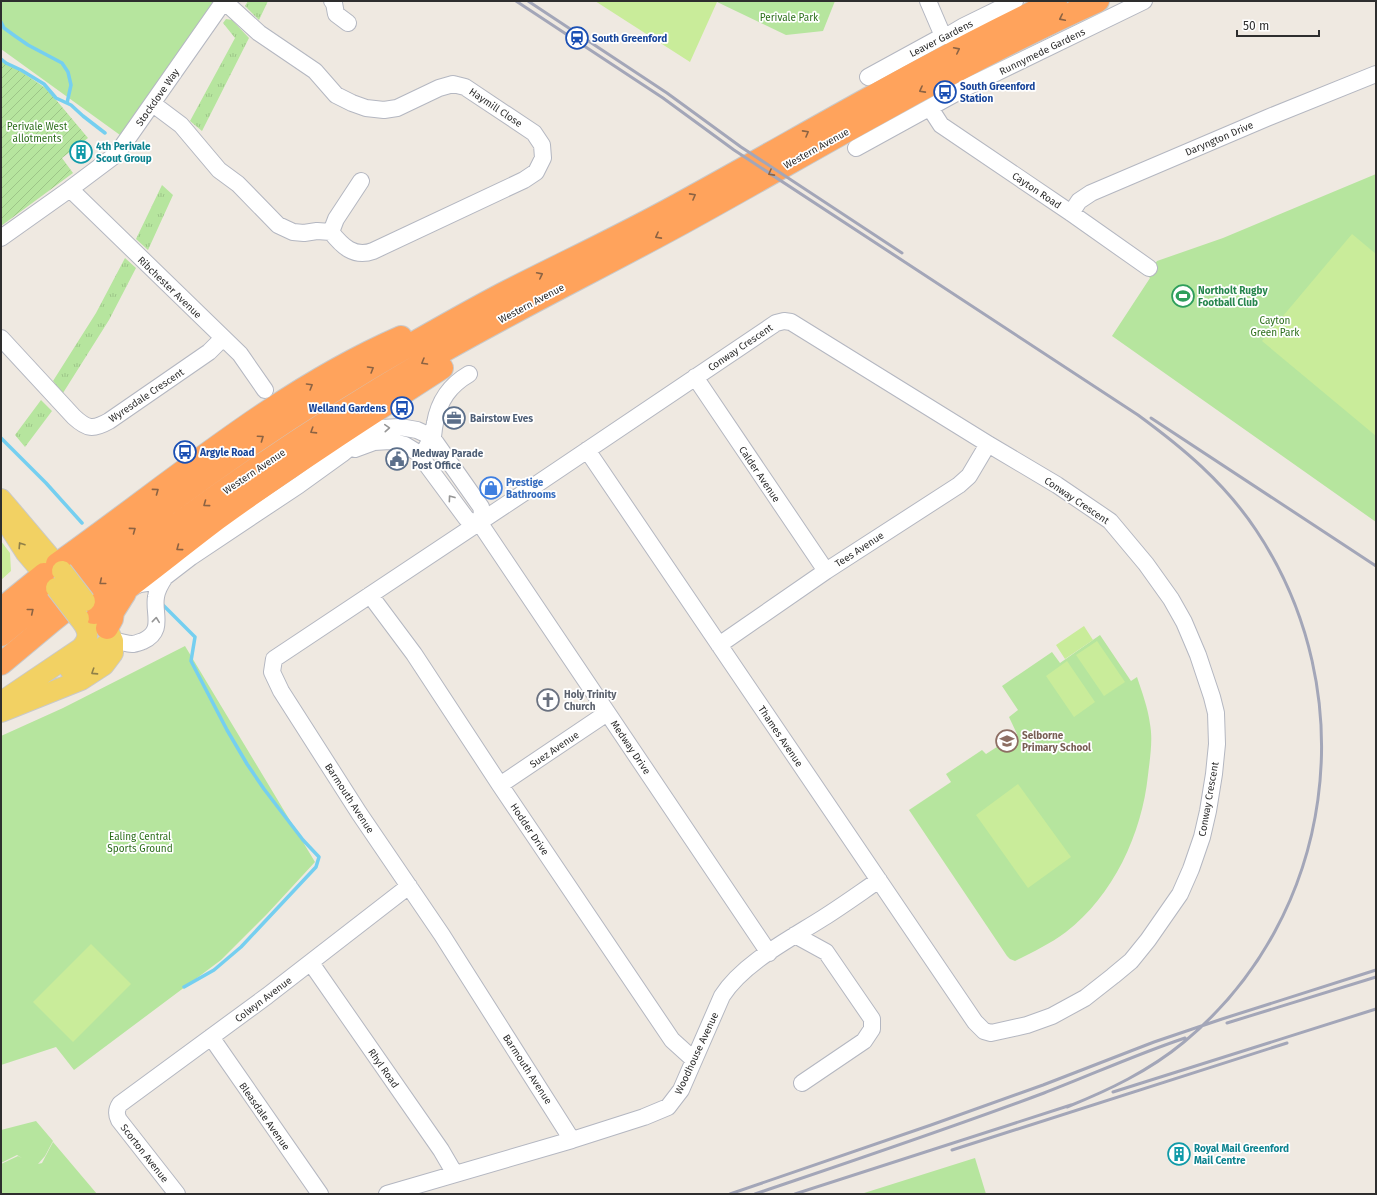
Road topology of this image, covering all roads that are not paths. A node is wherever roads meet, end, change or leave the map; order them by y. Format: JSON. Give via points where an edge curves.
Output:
{"nodes":[{"id":1,"x":224,"y":1,"type":"edge"},
{"id":2,"x":332,"y":1,"type":"edge"},
{"id":3,"x":928,"y":1,"type":"edge"},
{"id":4,"x":1015,"y":1,"type":"edge"},
{"id":5,"x":1056,"y":1,"type":"edge"},
{"id":6,"x":1098,"y":1,"type":"edge"},
{"id":7,"x":1144,"y":1,"type":"edge"},
{"id":8,"x":348,"y":23,"type":"dead end"},
{"id":9,"x":943,"y":36,"type":"junction"},
{"id":10,"x":1376,"y":74,"type":"edge"},
{"id":11,"x":868,"y":77,"type":"dead end"},
{"id":12,"x":153,"y":104,"type":"junction"},
{"id":13,"x":930,"y":108,"type":"junction"},
{"id":14,"x":856,"y":148,"type":"dead end"},
{"id":15,"x":361,"y":181,"type":"dead end"},
{"id":16,"x":70,"y":189,"type":"junction"},
{"id":17,"x":1071,"y":213,"type":"junction"},
{"id":18,"x":331,"y":232,"type":"junction"},
{"id":19,"x":1,"y":238,"type":"edge"},
{"id":20,"x":1149,"y":268,"type":"dead end"},
{"id":21,"x":505,"y":292,"type":"junction"},
{"id":22,"x":519,"y":309,"type":"junction"},
{"id":23,"x":1,"y":338,"type":"edge"},
{"id":24,"x":223,"y":338,"type":"junction"},
{"id":25,"x":469,"y":374,"type":"dead end"},
{"id":26,"x":695,"y":377,"type":"junction"},
{"id":27,"x":265,"y":390,"type":"dead end"},
{"id":28,"x":433,"y":439,"type":"junction"},
{"id":29,"x":988,"y":444,"type":"junction"},
{"id":30,"x":587,"y":450,"type":"junction"},
{"id":31,"x":418,"y":453,"type":"junction"},
{"id":32,"x":342,"y":454,"type":"junction"},
{"id":33,"x":1,"y":499,"type":"edge"},
{"id":34,"x":1,"y":513,"type":"edge"},
{"id":35,"x":479,"y":522,"type":"junction"},
{"id":36,"x":826,"y":571,"type":"junction"},
{"id":37,"x":53,"y":572,"type":"junction"},
{"id":38,"x":165,"y":577,"type":"junction"},
{"id":39,"x":126,"y":590,"type":"junction"},
{"id":40,"x":370,"y":595,"type":"junction"},
{"id":41,"x":1,"y":609,"type":"edge"},
{"id":42,"x":95,"y":622,"type":"junction"},
{"id":43,"x":1,"y":636,"type":"edge"},
{"id":44,"x":719,"y":644,"type":"junction"},
{"id":45,"x":1,"y":664,"type":"edge"},
{"id":46,"x":1,"y":702,"type":"edge"},
{"id":47,"x":1,"y":712,"type":"edge"},
{"id":48,"x":607,"y":713,"type":"junction"},
{"id":49,"x":500,"y":784,"type":"junction"},
{"id":50,"x":879,"y":880,"type":"junction"},
{"id":51,"x":409,"y":886,"type":"junction"},
{"id":52,"x":795,"y":935,"type":"junction"},
{"id":53,"x":769,"y":953,"type":"junction"},
{"id":54,"x":311,"y":963,"type":"junction"},
{"id":55,"x":975,"y":1022,"type":"joint"},
{"id":56,"x":211,"y":1037,"type":"junction"},
{"id":57,"x":693,"y":1059,"type":"junction"},
{"id":58,"x":802,"y":1083,"type":"dead end"},
{"id":59,"x":117,"y":1110,"type":"joint"},
{"id":60,"x":572,"y":1140,"type":"junction"},
{"id":61,"x":455,"y":1174,"type":"junction"},
{"id":62,"x":177,"y":1194,"type":"edge"},
{"id":63,"x":320,"y":1194,"type":"edge"},
{"id":64,"x":387,"y":1194,"type":"edge"}],
"edges":[{"from":1,"to":12,"type":"street","name":"Stockdove Way"},
{"from":1,"to":18,"type":"street","name":"Haymill Close","via":[[259,33],[314,71],[336,95],[352,103],[366,108],[397,108],[453,84],[465,87],[534,133],[542,145],[543,158],[536,172],[524,180],[374,251],[358,254],[340,244]]},
{"from":2,"to":8,"type":"street","via":[[336,14]]},
{"from":3,"to":9,"type":"street"},
{"from":4,"to":9,"type":"street","name":"Leaver Gardens"},
{"from":21,"to":5,"type":"highway","name":"Western Avenue","one_way":true,"via":[[677,205],[942,58]]},
{"from":6,"to":22,"type":"highway","name":"Western Avenue","one_way":true,"via":[[878,113],[688,220]]},
{"from":7,"to":13,"type":"street","name":"Runnymede Gardens","via":[[967,87]]},
{"from":9,"to":11,"type":"street","name":"Leaver Gardens"},
{"from":10,"to":17,"type":"street","name":"Daryngton Drive","via":[[1091,193],[1079,201]]},
{"from":12,"to":16,"type":"street","name":"Stockdove Way","via":[[114,156]]},
{"from":12,"to":18,"type":"street","via":[[181,124],[219,170],[238,184],[278,225],[293,232]]},
{"from":13,"to":14,"type":"street","name":"Runnymede Gardens"},
{"from":13,"to":17,"type":"street","name":"Cayton Road","via":[[941,125]]},
{"from":15,"to":18,"type":"street","via":[[336,219]]},
{"from":16,"to":19,"type":"street","name":"Stockdove Way"},
{"from":16,"to":24,"type":"street","name":"Ribchester Avenue"},
{"from":17,"to":20,"type":"street","name":"Cayton Road"},
{"from":37,"to":21,"type":"highway","one_way":true,"via":[[204,456],[276,406],[370,351]]},
{"from":43,"to":21,"type":"highway","name":"Western Avenue","one_way":true,"via":[[116,543],[288,419],[408,346]]},
{"from":22,"to":39,"type":"highway","one_way":true,"via":[[483,342],[273,480]]},
{"from":22,"to":45,"type":"highway","name":"Western Avenue","one_way":true,"via":[[420,364],[301,438],[223,491],[131,559]]},
{"from":23,"to":24,"type":"street","name":"Wyresdale Crescent","via":[[82,425],[94,428],[109,421],[188,367]]},
{"from":24,"to":27,"type":"street","name":"Ribchester Avenue","via":[[240,354]]},
{"from":25,"to":28,"type":"street","via":[[450,388],[442,400]]},
{"from":26,"to":29,"type":"street","name":"Conway Crescent","via":[[776,323],[791,322]]},
{"from":26,"to":30,"type":"street","name":"Conway Crescent"},
{"from":26,"to":36,"type":"street","name":"Calder Avenue"},
{"from":28,"to":31,"type":"street"},
{"from":32,"to":28,"type":"street","one_way":true,"via":[[366,434],[381,428],[400,427],[416,430]]},
{"from":28,"to":35,"type":"street","via":[[482,507]]},
{"from":29,"to":36,"type":"street","name":"Tees Avenue","via":[[969,476],[959,485]]},
{"from":29,"to":55,"type":"street","name":"Conway Crescent","via":[[1057,485],[1110,521],[1146,564],[1184,622],[1198,656],[1216,713],[1217,744],[1208,811],[1191,869],[1180,894],[1166,916],[1131,960],[1085,998],[1052,1016],[991,1033]]},
{"from":30,"to":35,"type":"street","name":"Conway Crescent"},
{"from":30,"to":44,"type":"street","name":"Thames Avenue"},
{"from":31,"to":32,"type":"street","via":[[405,445],[390,441],[374,442]]},
{"from":35,"to":31,"type":"street","one_way":true,"via":[[471,522],[466,518]]},
{"from":32,"to":38,"type":"street"},
{"from":33,"to":37,"type":"main road"},
{"from":37,"to":34,"type":"main road","one_way":true,"via":[[26,552]]},
{"from":35,"to":40,"type":"street","name":"Barmouth Avenue"},
{"from":35,"to":48,"type":"street","name":"Medway Drive"},
{"from":36,"to":44,"type":"street","name":"Tees Avenue"},
{"from":37,"to":41,"type":"highway"},
{"from":37,"to":42,"type":"main road","bridge":true},
{"from":38,"to":39,"type":"street"},
{"from":42,"to":38,"type":"street","one_way":true,"via":[[122,641],[131,644],[147,639],[153,634],[156,626],[156,597]]},
{"from":39,"to":42,"type":"highway"},
{"from":40,"to":49,"type":"street","name":"Hodder Drive","via":[[414,654]]},
{"from":40,"to":51,"type":"street","name":"Barmouth Avenue","via":[[274,660],[272,672],[281,691],[359,813]]},
{"from":42,"to":46,"type":"main road","via":[[87,631],[85,642],[80,648]]},
{"from":42,"to":46,"type":"main road","via":[[108,643],[81,664]]},
{"from":42,"to":47,"type":"main road","one_way":true,"via":[[112,653],[104,665],[81,680]]},
{"from":44,"to":50,"type":"street","name":"Thames Avenue"},
{"from":48,"to":49,"type":"street","name":"Suez Avenue"},
{"from":48,"to":53,"type":"street","name":"Medway Drive"},
{"from":49,"to":57,"type":"street","name":"Hodder Drive","via":[[672,1040]]},
{"from":50,"to":52,"type":"street","name":"Woodhouse Avenue"},
{"from":50,"to":55,"type":"street","name":"Thames Avenue"},
{"from":51,"to":54,"type":"street","name":"Colwyn Avenue"},
{"from":51,"to":60,"type":"street","name":"Barmouth Avenue"},
{"from":52,"to":53,"type":"street","name":"Woodhouse Avenue"},
{"from":52,"to":58,"type":"street","via":[[826,952],[872,1020],[872,1029],[864,1041]]},
{"from":53,"to":57,"type":"street","name":"Woodhouse Avenue","via":[[727,988]]},
{"from":54,"to":56,"type":"street","name":"Colwyn Avenue"},
{"from":54,"to":61,"type":"street","name":"Rhyl Road"},
{"from":56,"to":59,"type":"street","name":"Colwyn Avenue","via":[[126,1099]]},
{"from":56,"to":63,"type":"street","name":"Bleasdale Avenue"},
{"from":57,"to":60,"type":"street","name":"Woodhouse Avenue","via":[[681,1090],[668,1107]]},
{"from":59,"to":62,"type":"street","name":"Scorton Avenue","via":[[119,1120]]},
{"from":60,"to":61,"type":"street","name":"Woodhouse Avenue"},
{"from":61,"to":64,"type":"street","name":"Woodhouse Avenue"}]}
